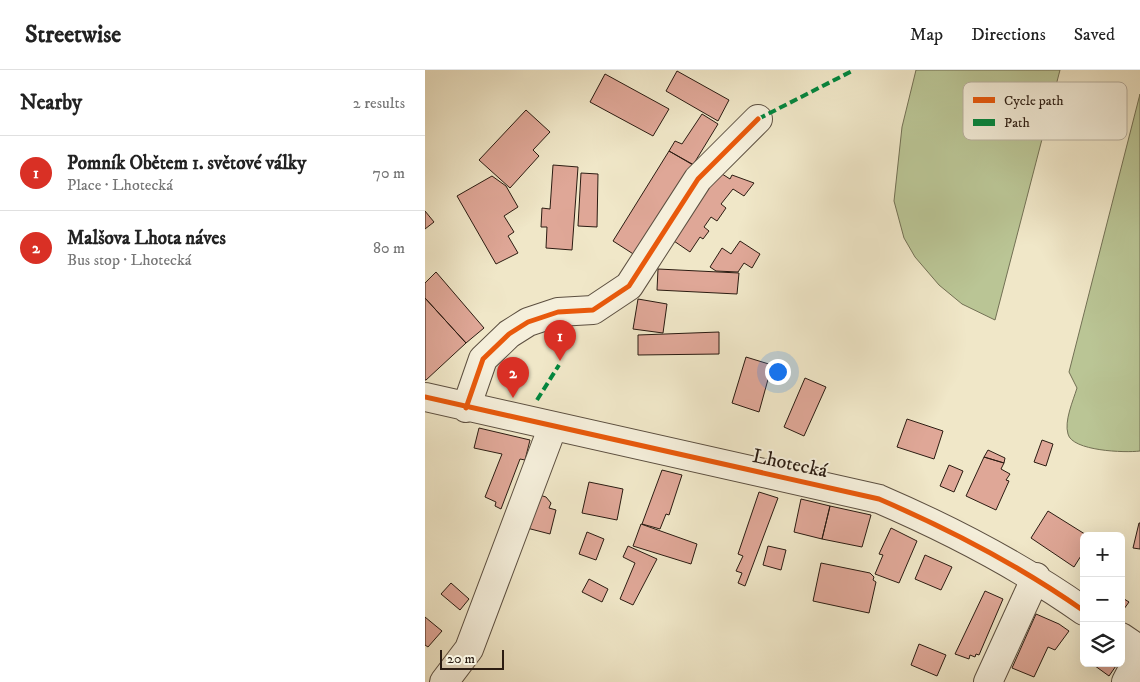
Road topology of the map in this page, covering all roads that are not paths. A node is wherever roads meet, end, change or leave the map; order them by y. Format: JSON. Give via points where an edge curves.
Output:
{"nodes":[{"id":1,"x":758,"y":119,"type":"dead end"},
{"id":2,"x":425,"y":397,"type":"edge"},
{"id":3,"x":466,"y":408,"type":"junction"},
{"id":4,"x":553,"y":426,"type":"junction"},
{"id":5,"x":1036,"y":577,"type":"junction"},
{"id":6,"x":1080,"y":608,"type":"edge"},
{"id":7,"x":1125,"y":640,"type":"edge"},
{"id":8,"x":1140,"y":650,"type":"edge"},
{"id":9,"x":1140,"y":655,"type":"edge"},
{"id":10,"x":444,"y":682,"type":"edge"},
{"id":11,"x":988,"y":682,"type":"edge"},
{"id":12,"x":1127,"y":682,"type":"edge"}],
"edges":[{"from":1,"to":3,"type":"street","via":[[698,179],[629,286],[593,310],[558,312],[528,322],[509,334],[483,359]]},
{"from":2,"to":3,"type":"street","name":"Lhotecká"},
{"from":3,"to":4,"type":"street","name":"Lhotecká"},
{"from":4,"to":5,"type":"street","name":"Lhotecká","via":[[879,499],[927,520]]},
{"from":4,"to":10,"type":"street","via":[[469,649]]},
{"from":5,"to":6,"type":"street","name":"Lhotecká"},
{"from":5,"to":11,"type":"street"},
{"from":7,"to":8,"type":"street"},
{"from":9,"to":12,"type":"street"}]}
